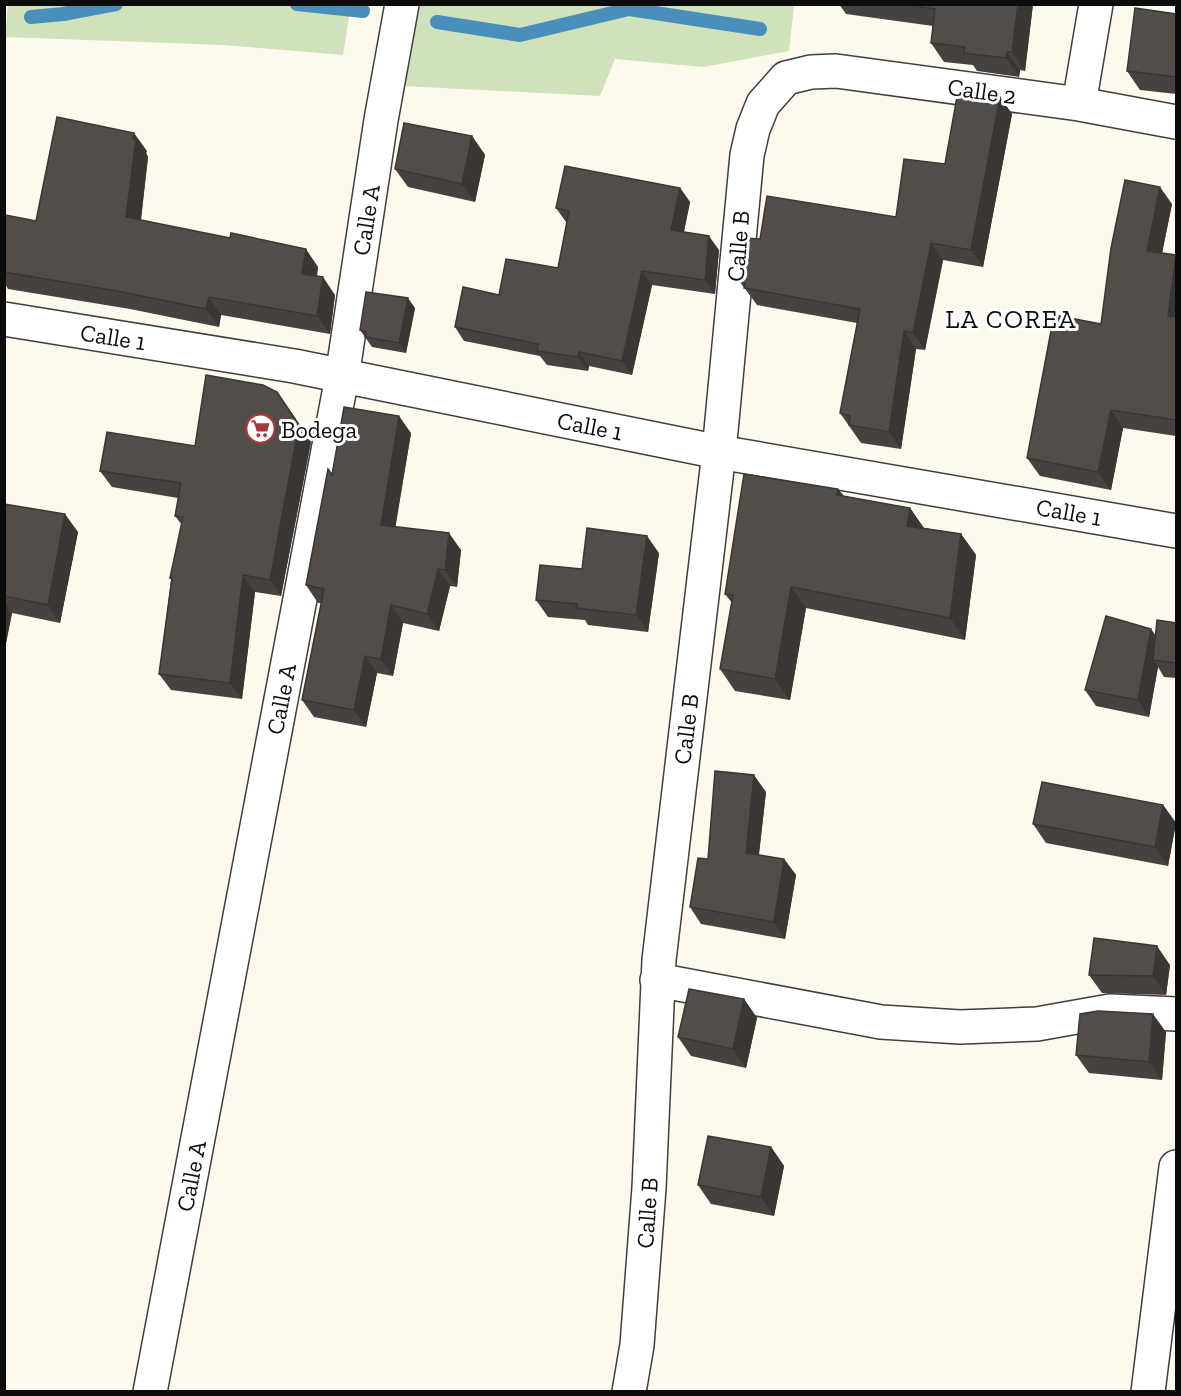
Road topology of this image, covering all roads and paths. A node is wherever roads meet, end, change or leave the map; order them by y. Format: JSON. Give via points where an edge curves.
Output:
{"nodes":[{"id":1,"x":402,"y":4,"type":"edge"},
{"id":2,"x":1096,"y":4,"type":"edge"},
{"id":3,"x":786,"y":78,"type":"joint"},
{"id":4,"x":1079,"y":104,"type":"junction"},
{"id":5,"x":1176,"y":122,"type":"edge"},
{"id":6,"x":4,"y":319,"type":"edge"},
{"id":7,"x":342,"y":377,"type":"junction"},
{"id":8,"x":719,"y":452,"type":"junction"},
{"id":9,"x":1176,"y":531,"type":"edge"},
{"id":10,"x":657,"y":980,"type":"junction"},
{"id":11,"x":1176,"y":1014,"type":"edge"},
{"id":12,"x":1176,"y":1167,"type":"edge"},
{"id":13,"x":150,"y":1392,"type":"edge"},
{"id":14,"x":629,"y":1392,"type":"edge"},
{"id":15,"x":1148,"y":1392,"type":"edge"}],
"edges":[{"from":1,"to":7,"type":"street","name":"Calle A"},
{"from":2,"to":4,"type":"street"},
{"from":3,"to":4,"type":"street","name":"Calle 2","via":[[836,72]]},
{"from":3,"to":8,"type":"street","name":"Calle B","via":[[763,104],[747,155]]},
{"from":4,"to":5,"type":"street","name":"Calle 2"},
{"from":6,"to":7,"type":"street","name":"Calle 1"},
{"from":7,"to":8,"type":"street","name":"Calle 1"},
{"from":7,"to":13,"type":"street","name":"Calle A"},
{"from":8,"to":9,"type":"street","name":"Calle 1"},
{"from":8,"to":10,"type":"street","name":"Calle B"},
{"from":10,"to":11,"type":"street","via":[[881,1022],[960,1027],[1037,1024],[1110,1011]]},
{"from":10,"to":14,"type":"street","name":"Calle B","via":[[649,1188],[637,1345]]},
{"from":12,"to":15,"type":"street"}]}
